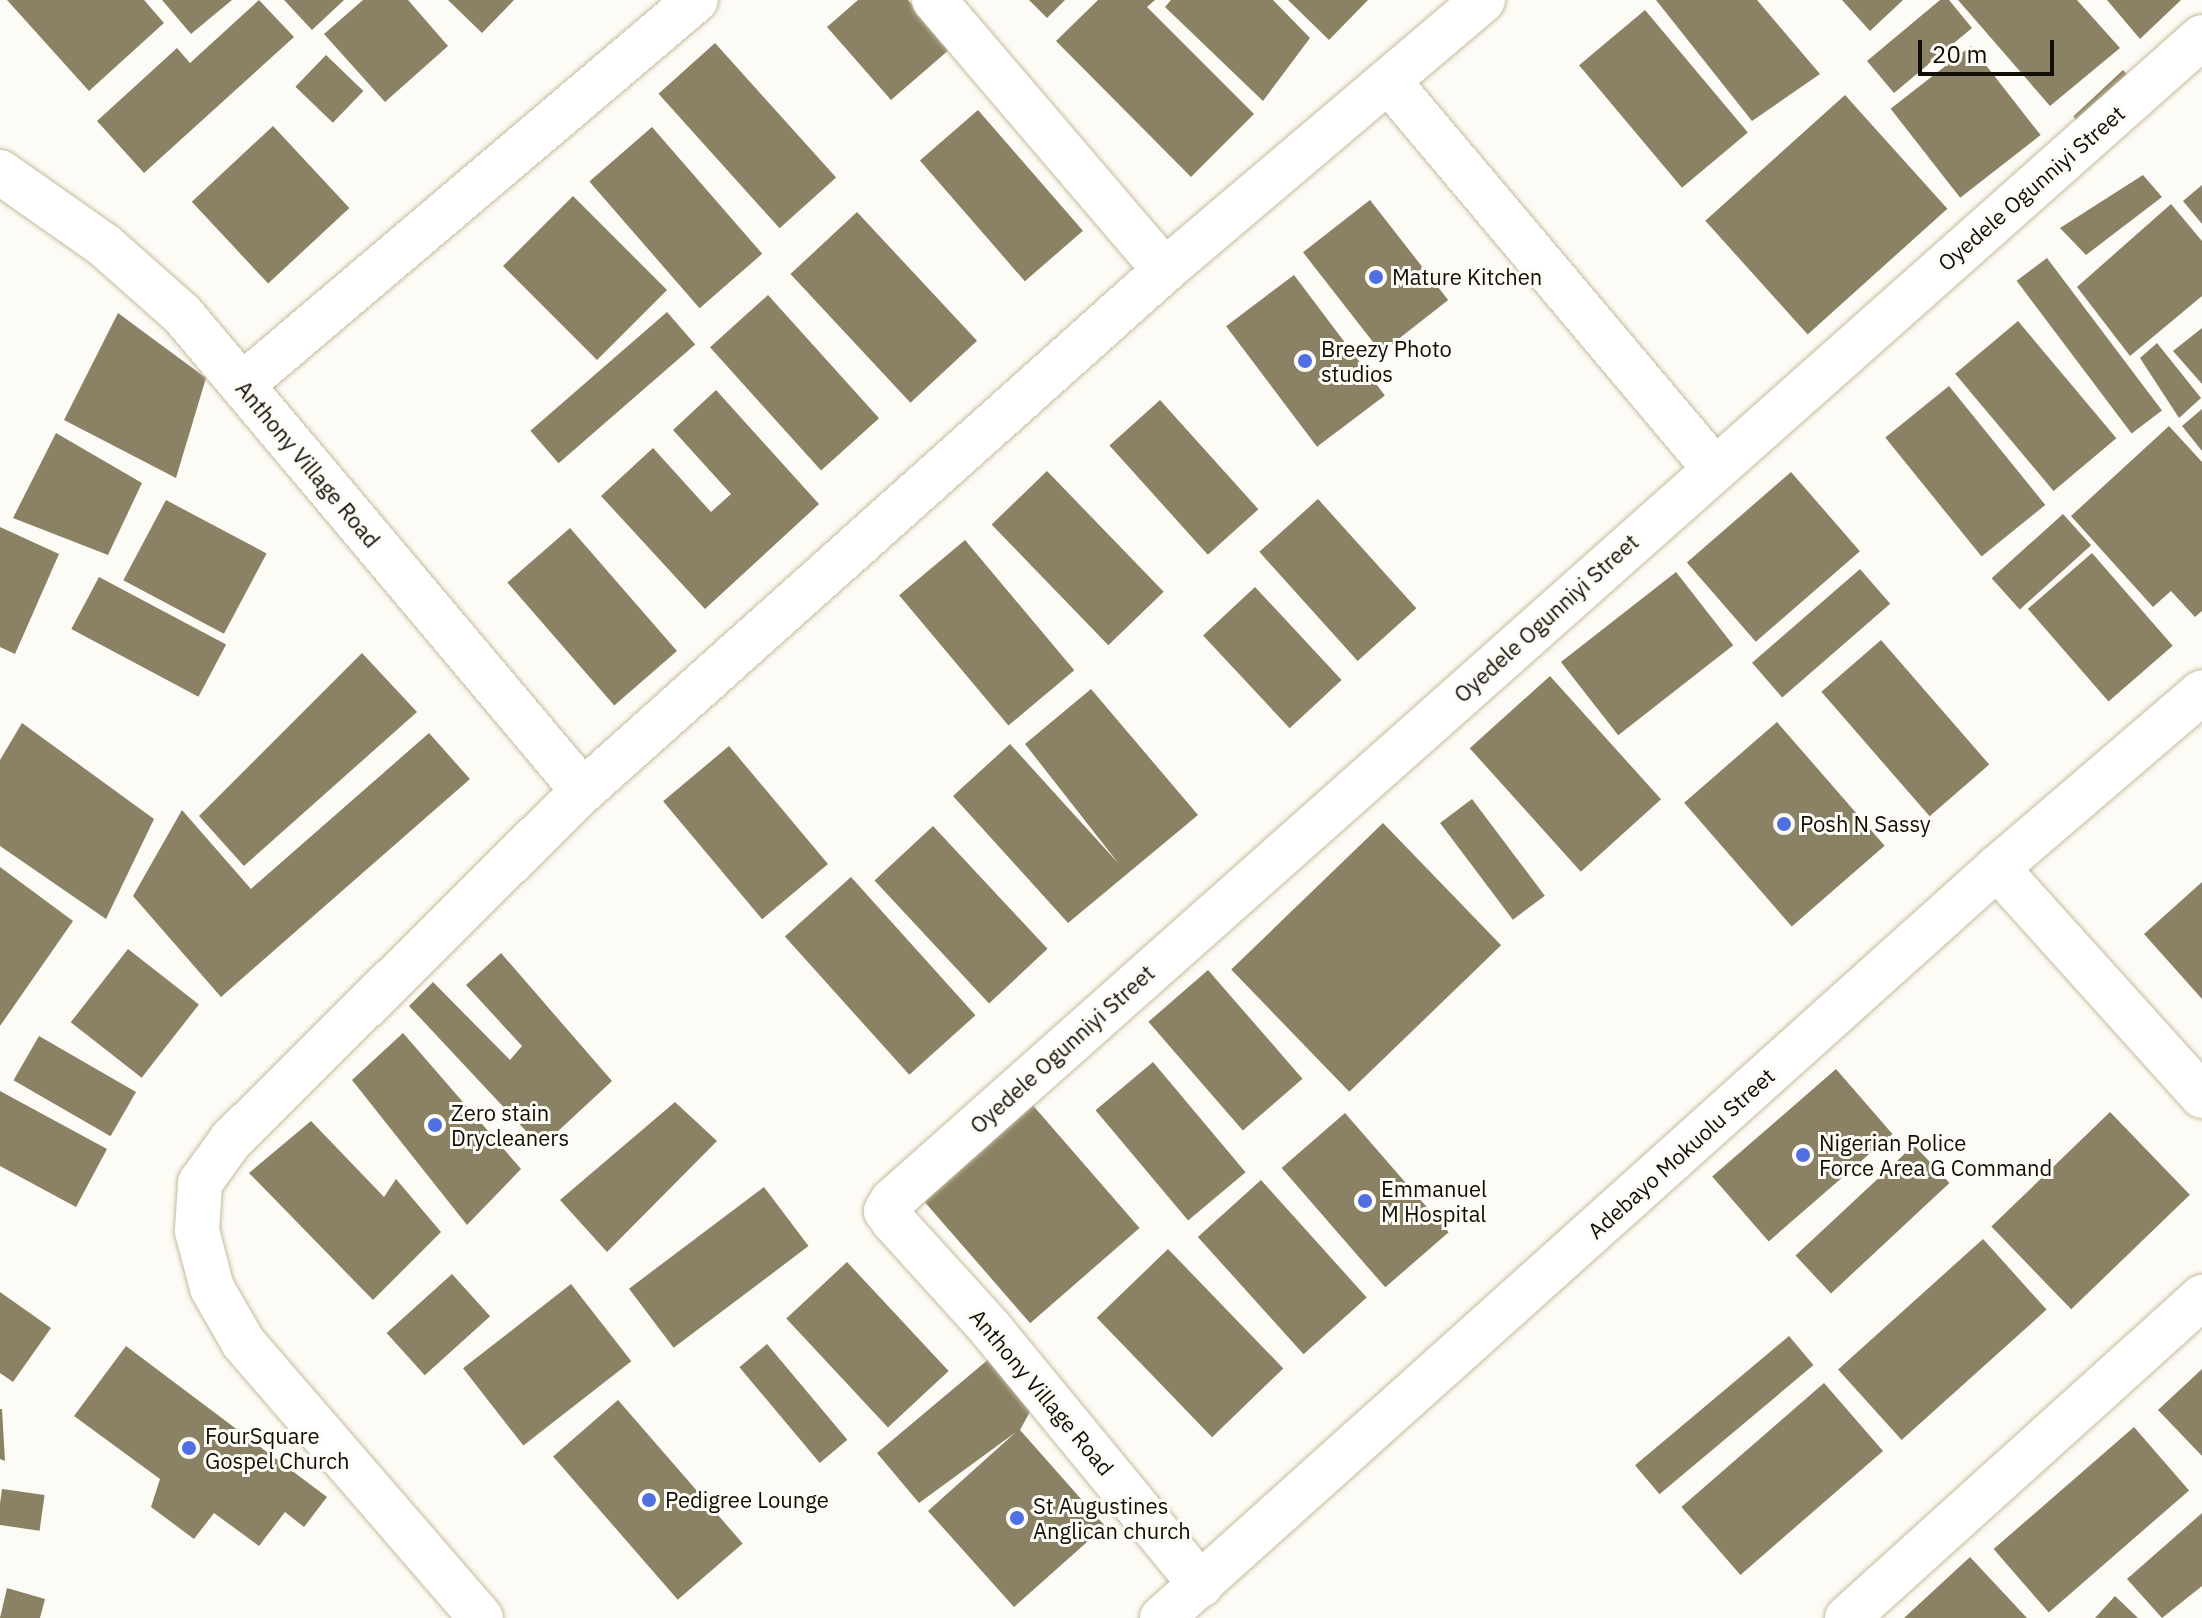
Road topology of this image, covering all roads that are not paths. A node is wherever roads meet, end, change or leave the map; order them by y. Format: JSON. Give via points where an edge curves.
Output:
{"nodes":[{"id":1,"x":696,"y":0,"type":"edge"},
{"id":2,"x":934,"y":0,"type":"edge"},
{"id":3,"x":1483,"y":0,"type":"edge"},
{"id":4,"x":2202,"y":37,"type":"edge"},
{"id":5,"x":1390,"y":83,"type":"junction"},
{"id":6,"x":0,"y":172,"type":"edge"},
{"id":7,"x":1165,"y":270,"type":"junction"},
{"id":8,"x":242,"y":385,"type":"junction"},
{"id":9,"x":1714,"y":468,"type":"junction"},
{"id":10,"x":2202,"y":692,"type":"edge"},
{"id":11,"x":583,"y":791,"type":"junction"},
{"id":12,"x":1997,"y":868,"type":"junction"},
{"id":13,"x":2202,"y":1096,"type":"edge"},
{"id":14,"x":892,"y":1201,"type":"joint"},
{"id":15,"x":2202,"y":1297,"type":"edge"},
{"id":16,"x":1201,"y":1585,"type":"junction"},
{"id":17,"x":481,"y":1618,"type":"edge"},
{"id":18,"x":1162,"y":1618,"type":"edge"},
{"id":19,"x":1847,"y":1618,"type":"edge"}],
"edges":[{"from":1,"to":8,"type":"street"},
{"from":2,"to":7,"type":"street"},
{"from":3,"to":5,"type":"street"},
{"from":4,"to":9,"type":"street","name":"Oyedele Ogunniyi Street"},
{"from":5,"to":7,"type":"street"},
{"from":5,"to":9,"type":"street"},
{"from":6,"to":8,"type":"street","name":"Anthony Village Road","via":[[104,245],[171,304]]},
{"from":7,"to":11,"type":"street"},
{"from":8,"to":11,"type":"street","name":"Anthony Village Road"},
{"from":9,"to":14,"type":"street","name":"Oyedele Ogunniyi Street"},
{"from":10,"to":12,"type":"street","name":"Adebayo Mokuolu Street"},
{"from":11,"to":17,"type":"street","via":[[231,1140],[200,1183],[197,1231],[212,1288],[243,1342]]},
{"from":12,"to":13,"type":"street"},
{"from":12,"to":16,"type":"street","name":"Adebayo Mokuolu Street"},
{"from":14,"to":16,"type":"street","name":"Anthony Village Road","via":[[886,1211],[893,1221],[991,1329]]},
{"from":15,"to":19,"type":"street"},
{"from":16,"to":18,"type":"street","name":"Adebayo Mokuolu Street"}]}
